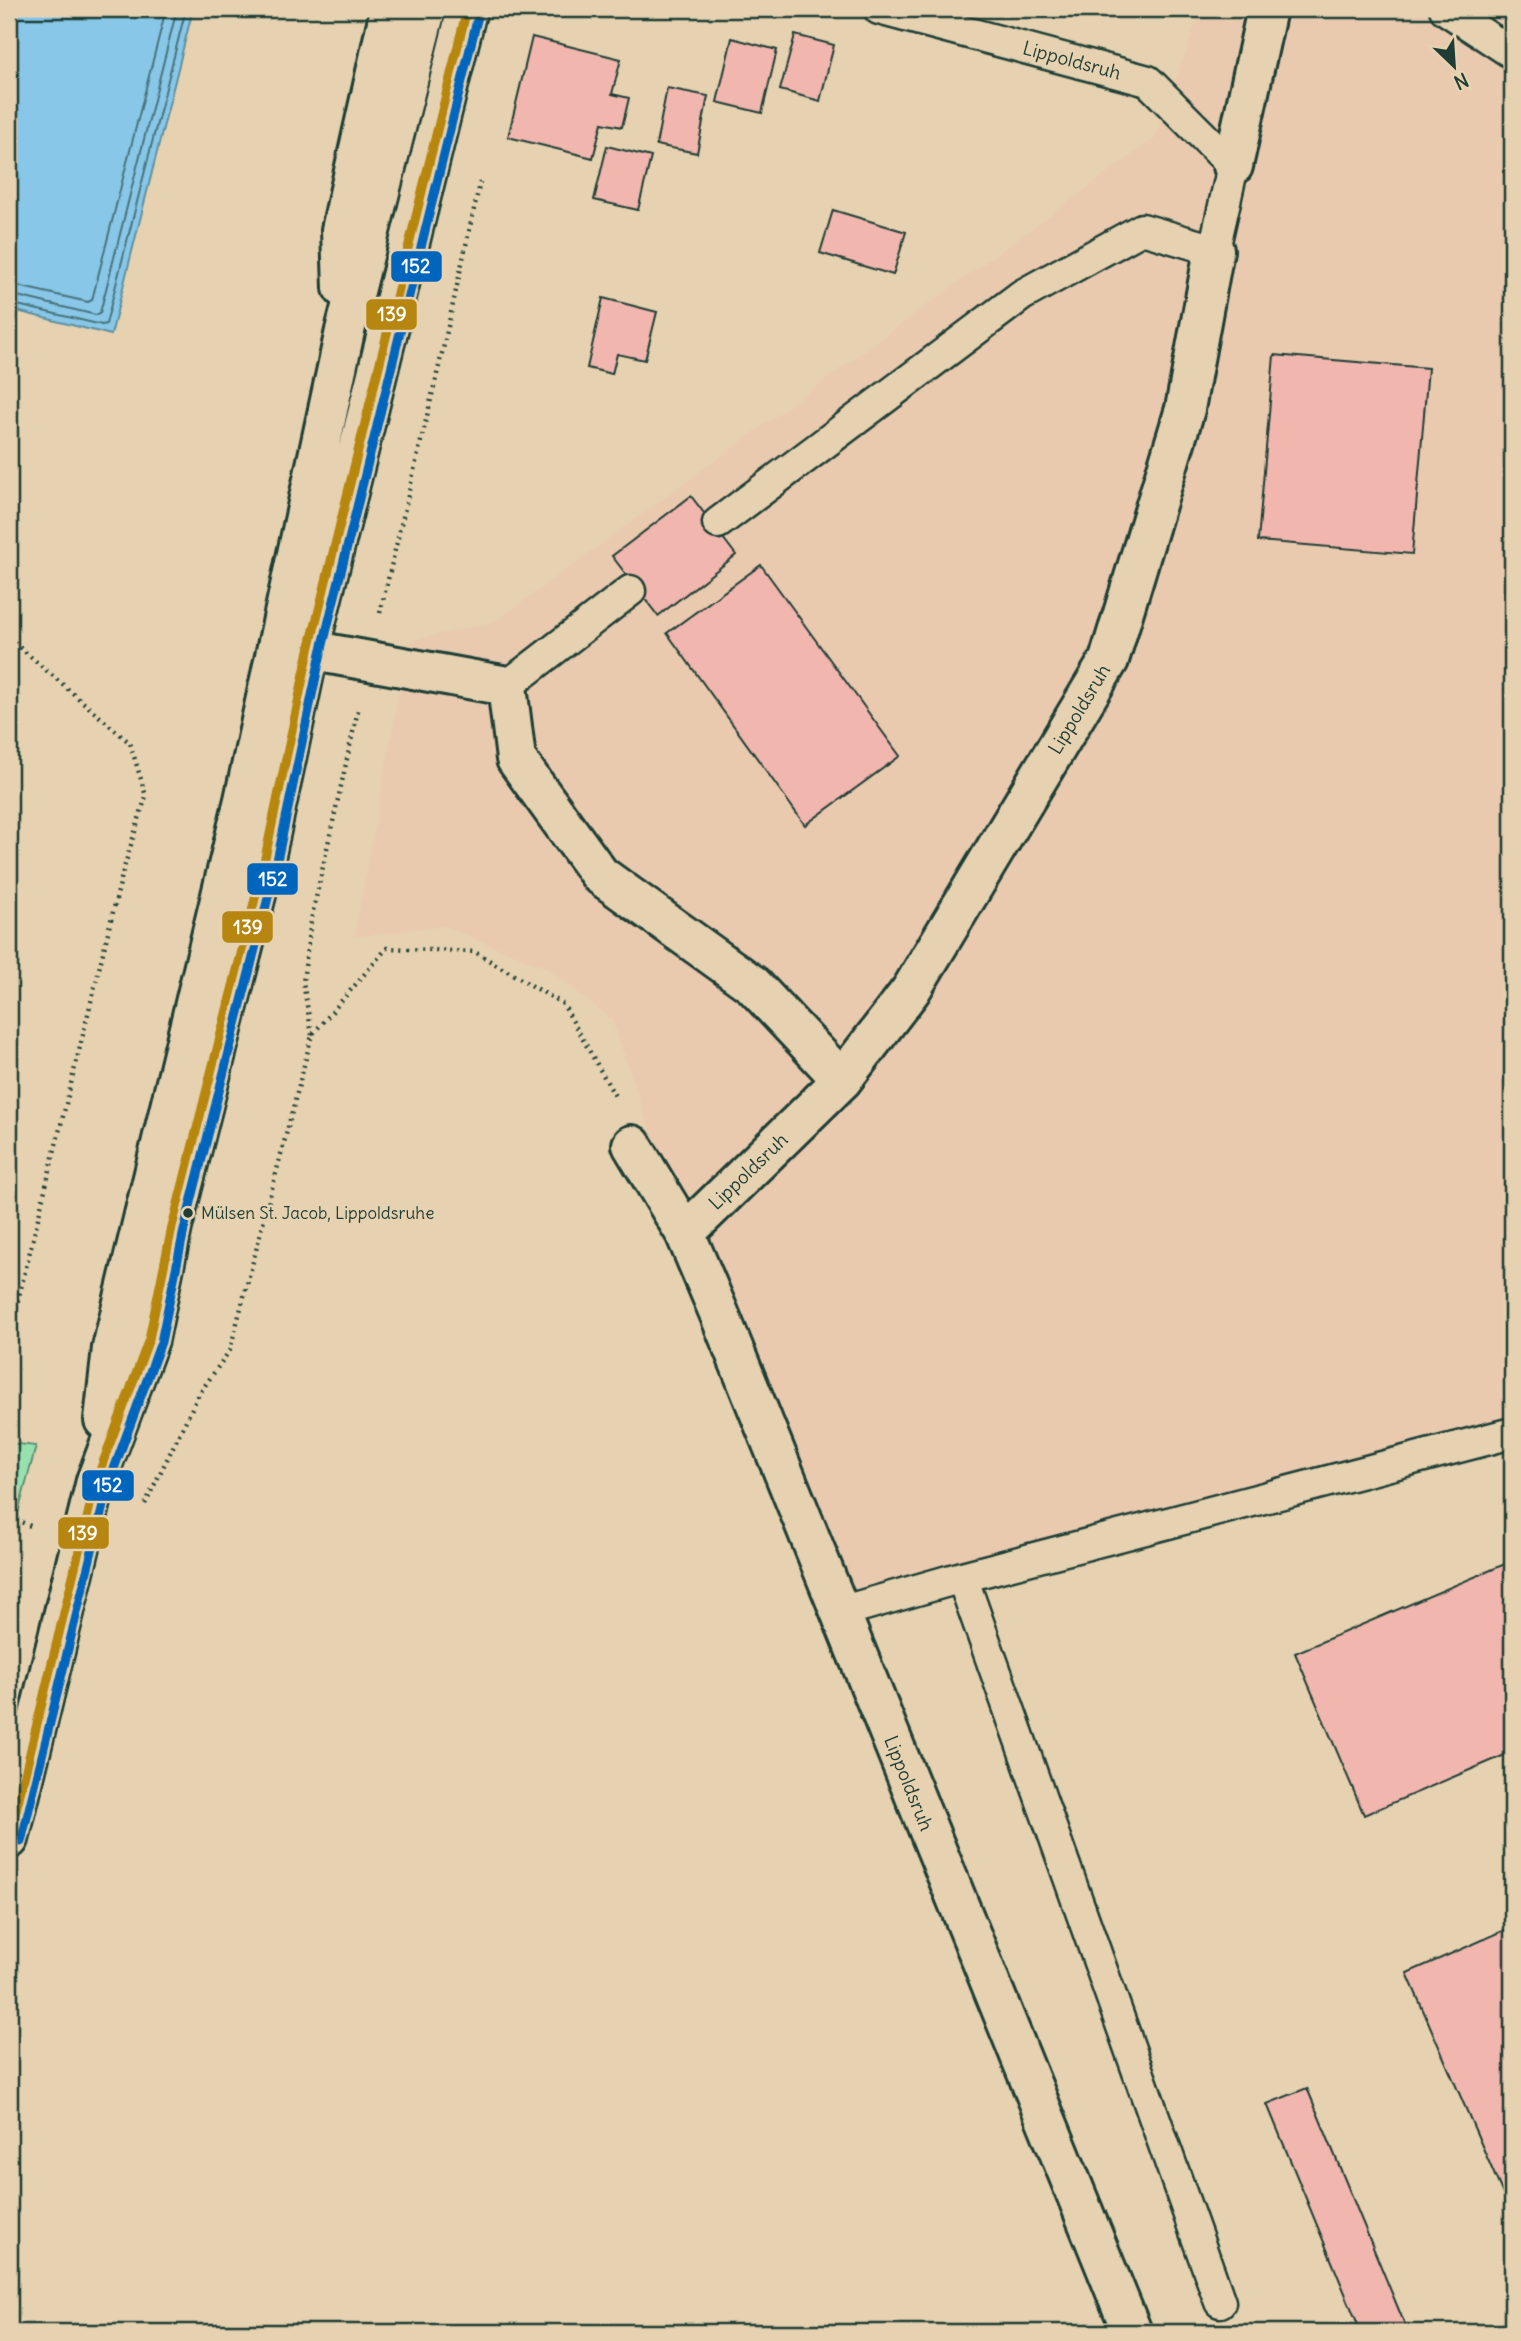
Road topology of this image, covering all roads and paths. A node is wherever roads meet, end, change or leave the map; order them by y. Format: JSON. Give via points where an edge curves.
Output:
{"nodes":[{"id":1,"x":390,"y":9,"type":"edge"},
{"id":2,"x":426,"y":9,"type":"edge"},
{"id":3,"x":467,"y":9,"type":"edge"},
{"id":4,"x":522,"y":9,"type":"edge"},
{"id":5,"x":879,"y":9,"type":"edge"},
{"id":6,"x":1267,"y":9,"type":"edge"},
{"id":7,"x":1445,"y":9,"type":"edge"},
{"id":8,"x":519,"y":22,"type":"dead end"},
{"id":9,"x":1512,"y":52,"type":"edge"},
{"id":10,"x":1233,"y":166,"type":"junction"},
{"id":11,"x":483,"y":170,"type":"dead end"},
{"id":12,"x":1214,"y":250,"type":"junction"},
{"id":13,"x":345,"y":331,"type":"junction"},
{"id":14,"x":718,"y":523,"type":"dead end"},
{"id":15,"x":630,"y":591,"type":"dead end"},
{"id":16,"x":9,"y":638,"type":"edge"},
{"id":17,"x":309,"y":650,"type":"junction"},
{"id":18,"x":368,"y":662,"type":"junction"},
{"id":19,"x":508,"y":685,"type":"junction"},
{"id":20,"x":312,"y":1035,"type":"junction"},
{"id":21,"x":842,"y":1080,"type":"junction"},
{"id":22,"x":632,"y":1145,"type":"joint"},
{"id":23,"x":685,"y":1233,"type":"junction"},
{"id":24,"x":9,"y":1337,"type":"edge"},
{"id":25,"x":1512,"y":1433,"type":"edge"},
{"id":26,"x":96,"y":1481,"type":"junction"},
{"id":27,"x":144,"y":1507,"type":"dead end"},
{"id":28,"x":9,"y":1517,"type":"edge"},
{"id":29,"x":44,"y":1532,"type":"dead end"},
{"id":30,"x":962,"y":1577,"type":"junction"},
{"id":31,"x":840,"y":1612,"type":"junction"},
{"id":32,"x":9,"y":1839,"type":"edge"},
{"id":33,"x":1220,"y":2302,"type":"dead end"},
{"id":34,"x":1132,"y":2332,"type":"edge"}],
"edges":[{"from":1,"to":13,"type":"main road","via":[[341,230]]},
{"from":2,"to":13,"type":"main road"},
{"from":3,"to":17,"type":"main road"},
{"from":4,"to":8,"type":"path"},
{"from":5,"to":10,"type":"lane","name":"Lippoldsruh","via":[[1148,81]]},
{"from":6,"to":10,"type":"main road","name":"Lippoldsruh"},
{"from":7,"to":9,"type":"lane"},
{"from":10,"to":12,"type":"lane","name":"Lippoldsruh"},
{"from":11,"to":18,"type":"path"},
{"from":12,"to":14,"type":"lane","via":[[1142,229],[1022,295]]},
{"from":12,"to":21,"type":"main road","name":"Lippoldsruh","via":[[1185,409],[1109,660],[911,990]]},
{"from":13,"to":26,"type":"main road","via":[[244,800],[112,1348]]},
{"from":15,"to":19,"type":"lane"},
{"from":16,"to":24,"type":"path","via":[[130,743],[146,796],[123,871]]},
{"from":17,"to":18,"type":"main road"},
{"from":17,"to":26,"type":"main road","via":[[263,867],[149,1339]]},
{"from":18,"to":19,"type":"main road"},
{"from":18,"to":20,"type":"path","via":[[311,920],[303,982]]},
{"from":19,"to":21,"type":"main road","via":[[516,759],[600,875],[753,985]]},
{"from":20,"to":22,"type":"path","via":[[387,948],[475,952],[563,1004],[614,1092]]},
{"from":20,"to":27,"type":"path","via":[[230,1350],[199,1394]]},
{"from":21,"to":23,"type":"main road","name":"Lippoldsruh"},
{"from":22,"to":23,"type":"main road","name":"Lippoldsruh"},
{"from":23,"to":31,"type":"main road","name":"Lippoldsruh"},
{"from":25,"to":30,"type":"lane"},
{"from":26,"to":32,"type":"main road"},
{"from":28,"to":29,"type":"path"},
{"from":30,"to":31,"type":"lane"},
{"from":30,"to":33,"type":"lane"},
{"from":31,"to":34,"type":"main road","name":"Lippoldsruh"}]}
